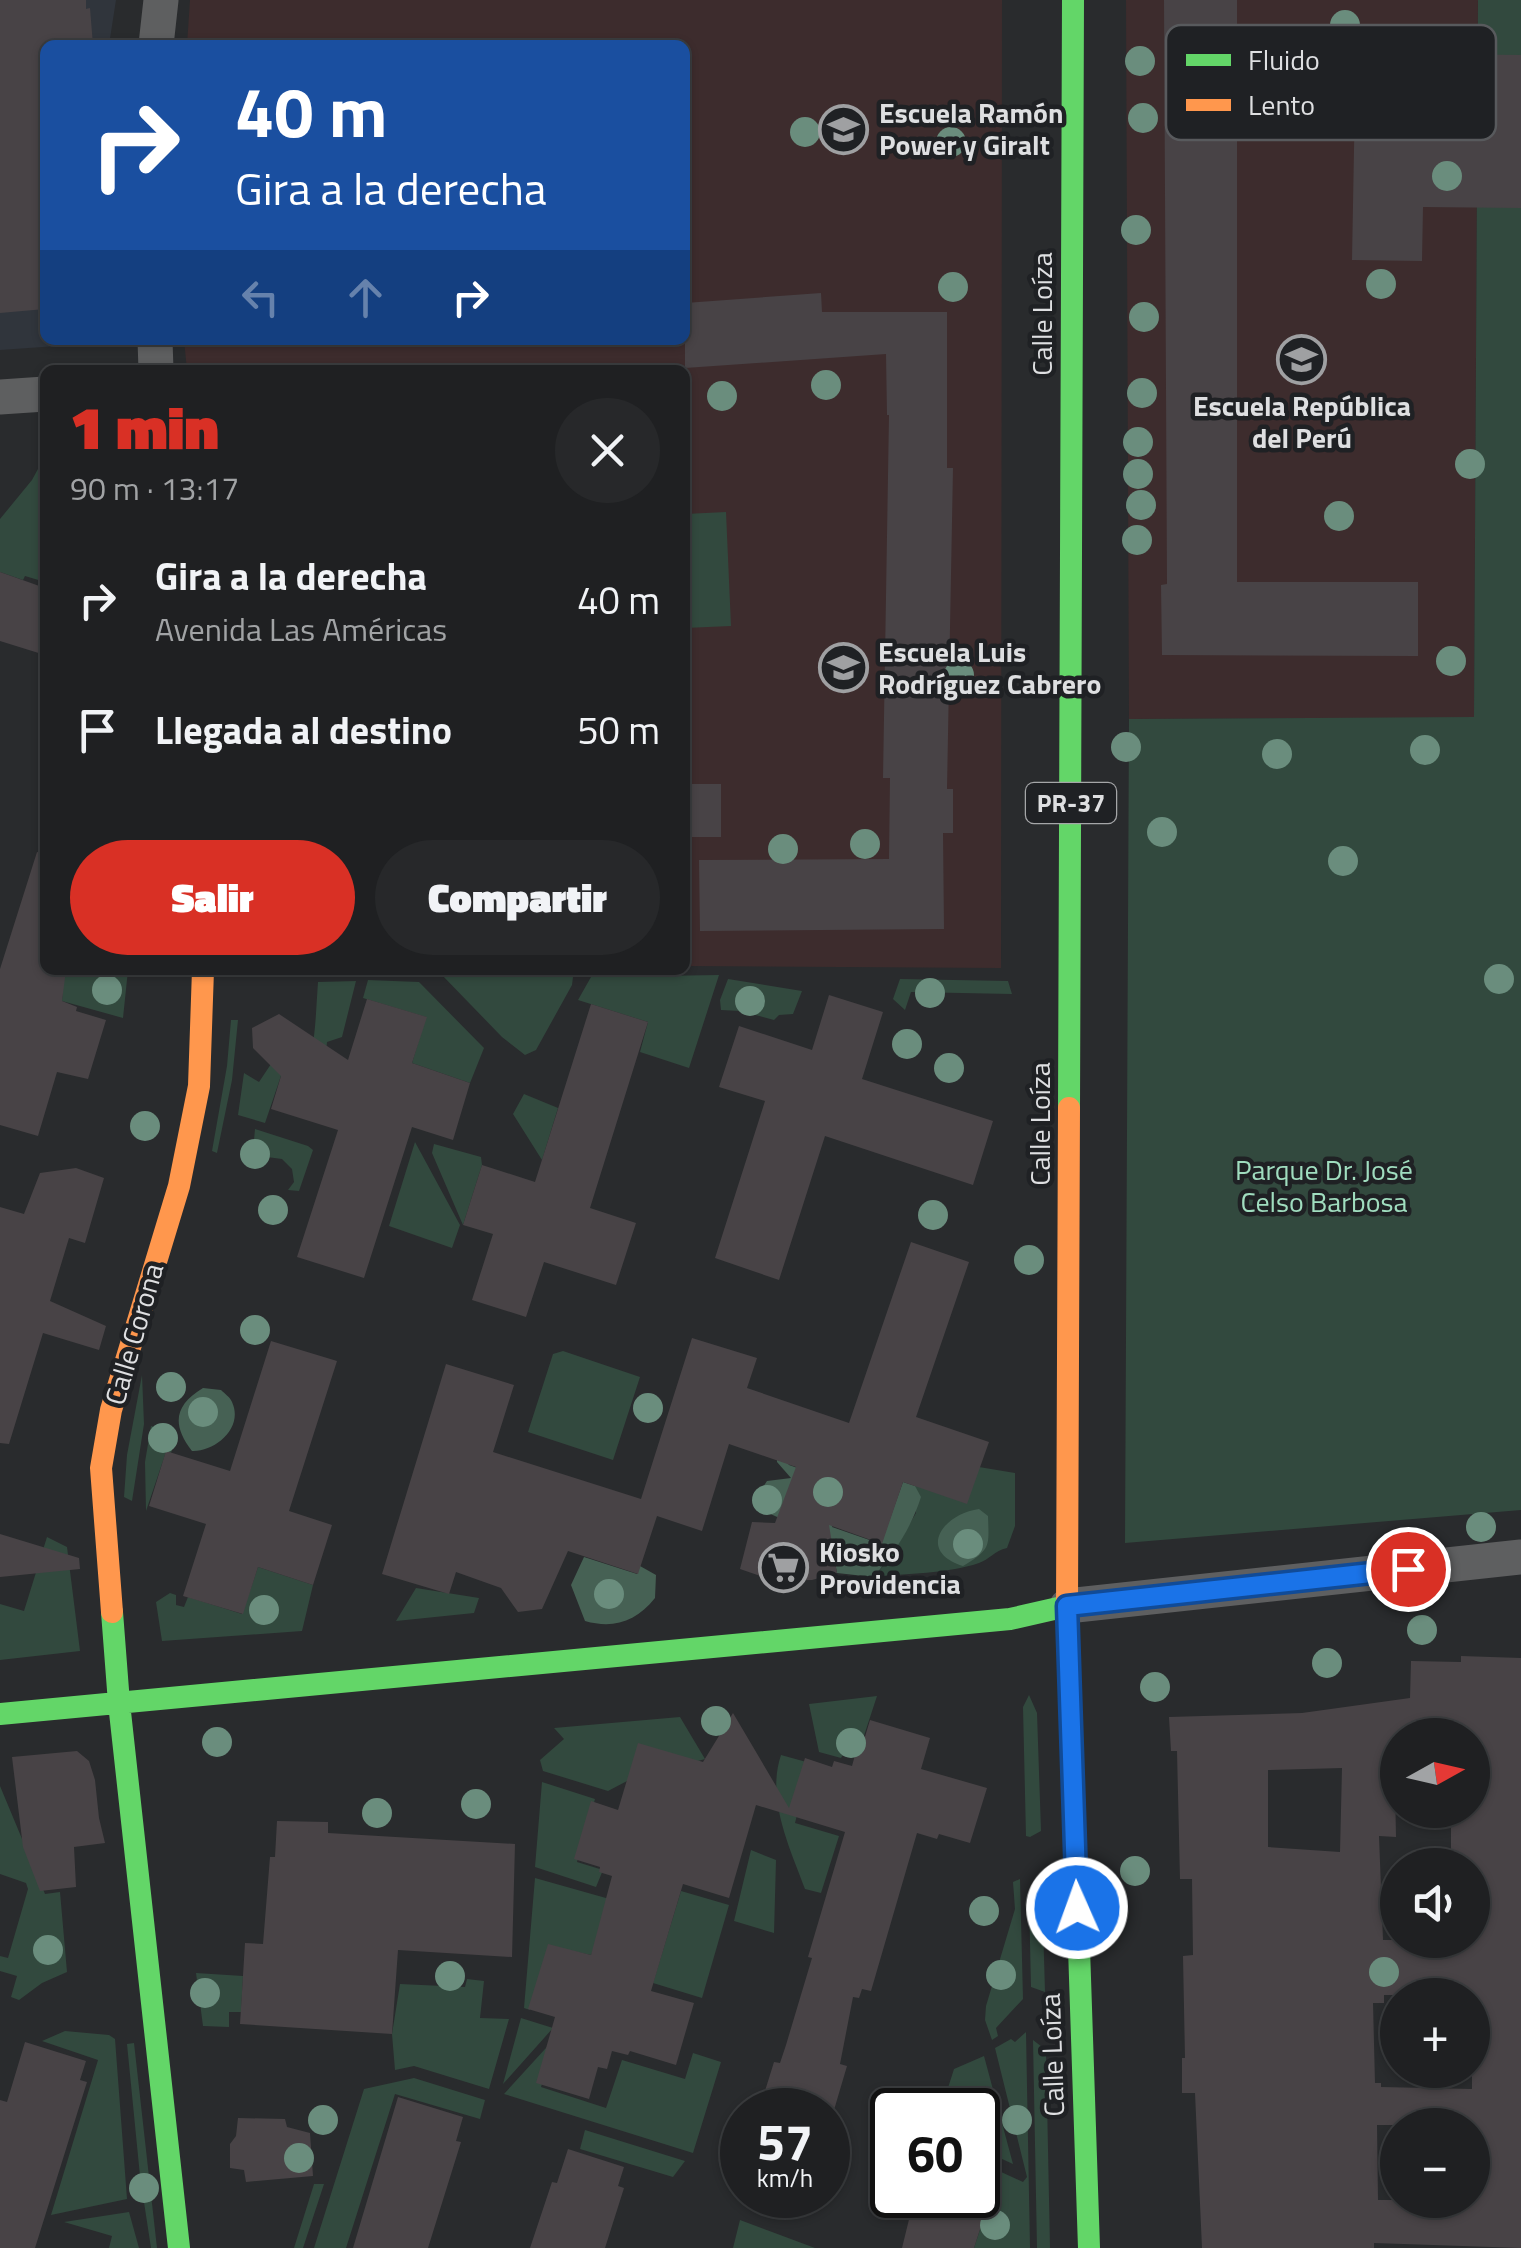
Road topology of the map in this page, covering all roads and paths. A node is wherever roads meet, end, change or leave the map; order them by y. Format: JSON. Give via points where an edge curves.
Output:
{"nodes":[{"id":1,"x":161,"y":0,"type":"edge"},
{"id":2,"x":1073,"y":0,"type":"edge"},
{"id":3,"x":157,"y":40,"type":"edge"},
{"id":4,"x":40,"y":394,"type":"edge"},
{"id":5,"x":0,"y":398,"type":"edge"},
{"id":6,"x":203,"y":975,"type":"edge"},
{"id":7,"x":1521,"y":1557,"type":"edge"},
{"id":8,"x":1067,"y":1606,"type":"junction"},
{"id":9,"x":119,"y":1703,"type":"junction"},
{"id":10,"x":0,"y":1714,"type":"edge"},
{"id":11,"x":179,"y":2248,"type":"edge"},
{"id":12,"x":1088,"y":2248,"type":"edge"}],
"edges":[{"from":1,"to":3,"type":"street"},
{"from":2,"to":8,"type":"street","name":"Calle Loíza","number":"PR-37"},
{"from":4,"to":5,"type":"street"},
{"from":6,"to":9,"type":"street","name":"Calle Corona","via":[[200,1086],[179,1186],[110,1410],[102,1468]]},
{"from":7,"to":8,"type":"street"},
{"from":8,"to":9,"type":"street","via":[[1010,1619]]},
{"from":8,"to":12,"type":"street","name":"Calle Loíza","number":"PR-37"},
{"from":9,"to":10,"type":"street"},
{"from":9,"to":11,"type":"street","name":"Calle Corona"}]}
